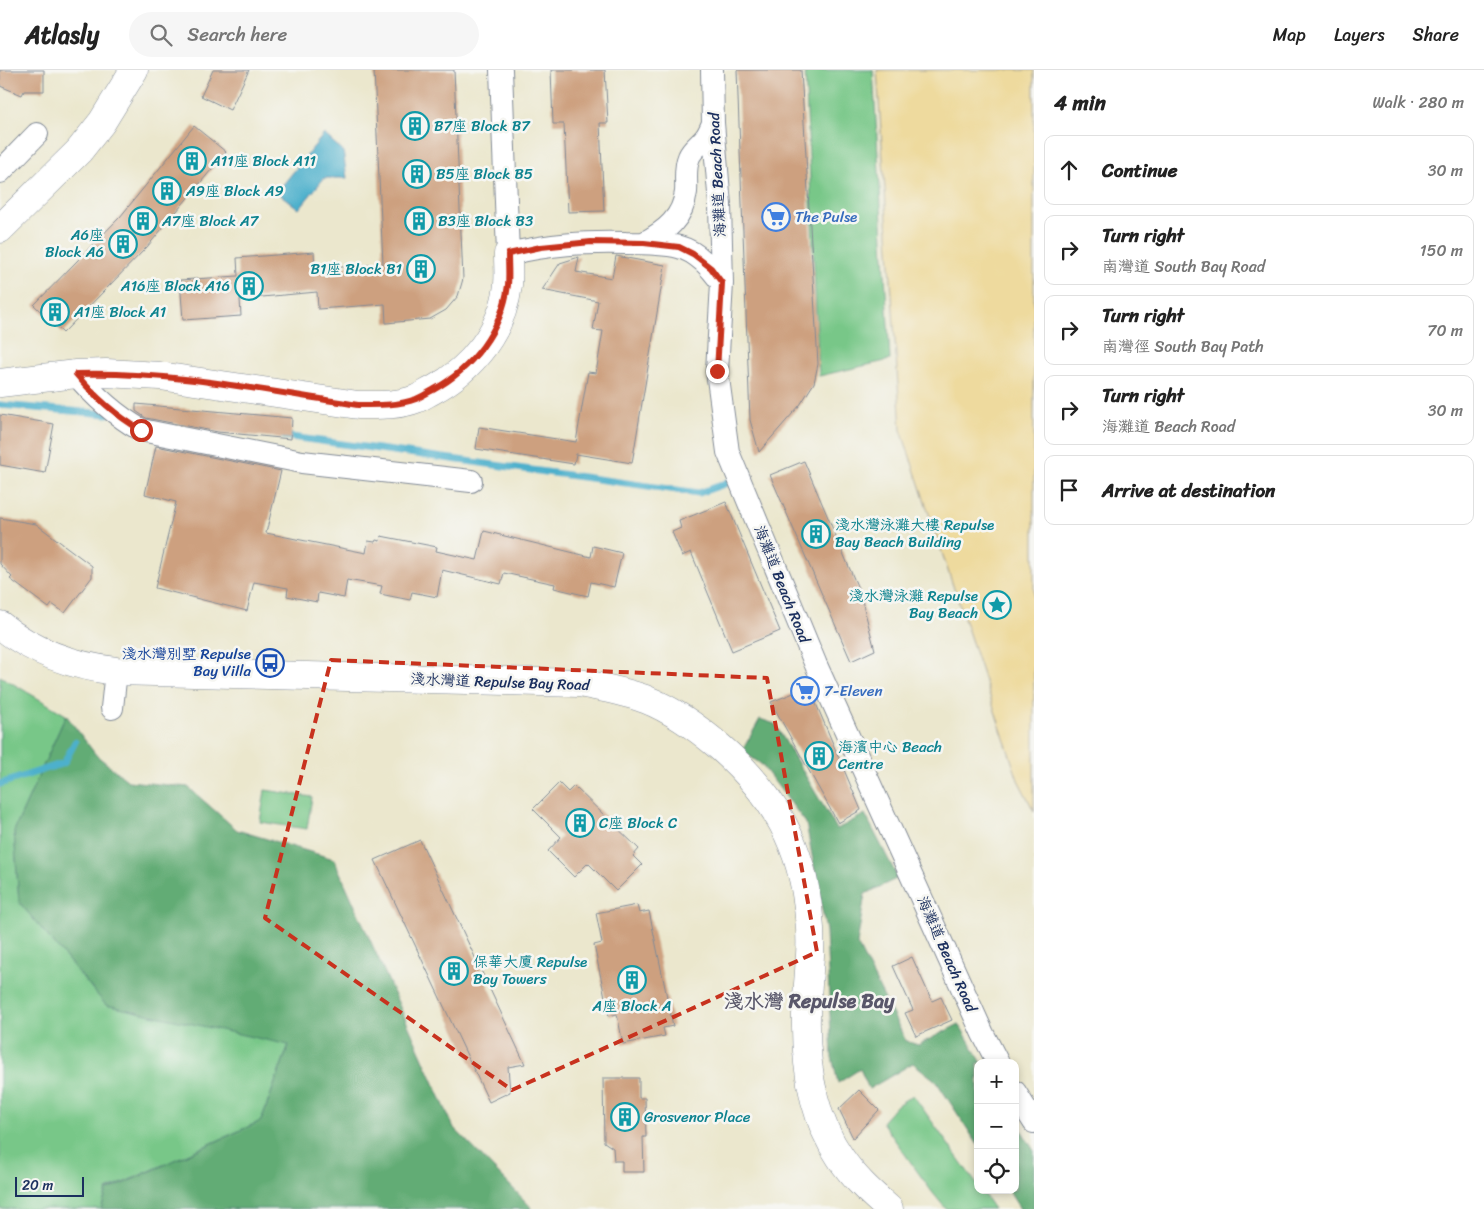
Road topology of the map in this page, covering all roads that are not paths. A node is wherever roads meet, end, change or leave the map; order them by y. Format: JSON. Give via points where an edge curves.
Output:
{"nodes":[{"id":1,"x":134,"y":70,"type":"edge"},
{"id":2,"x":501,"y":70,"type":"edge"},
{"id":3,"x":712,"y":70,"type":"edge"},
{"id":4,"x":714,"y":123,"type":"junction"},
{"id":5,"x":37,"y":134,"type":"dead end"},
{"id":6,"x":0,"y":172,"type":"edge"},
{"id":7,"x":0,"y":229,"type":"edge"},
{"id":8,"x":644,"y":243,"type":"junction"},
{"id":9,"x":508,"y":254,"type":"junction"},
{"id":10,"x":722,"y":283,"type":"junction"},
{"id":11,"x":83,"y":382,"type":"junction"},
{"id":12,"x":0,"y":383,"type":"edge"},
{"id":13,"x":471,"y":481,"type":"dead end"},
{"id":14,"x":0,"y":625,"type":"edge"},
{"id":15,"x":116,"y":672,"type":"junction"},
{"id":16,"x":112,"y":708,"type":"dead end"},
{"id":17,"x":996,"y":1059,"type":"edge"},
{"id":18,"x":1019,"y":1098,"type":"edge"},
{"id":19,"x":1034,"y":1122,"type":"edge"},
{"id":20,"x":889,"y":1209,"type":"edge"}],
"edges":[{"from":1,"to":7,"type":"main road","via":[[102,122],[79,151]]},
{"from":2,"to":9,"type":"street"},
{"from":3,"to":4,"type":"street","name":"海灘道 Beach Road"},
{"from":4,"to":8,"type":"street","via":[[688,159],[681,211],[672,225]]},
{"from":4,"to":10,"type":"street","name":"海灘道 Beach Road"},
{"from":5,"to":6,"type":"street"},
{"from":8,"to":9,"type":"street","via":[[565,244]]},
{"from":8,"to":10,"type":"street","via":[[679,247],[693,254],[711,268]]},
{"from":9,"to":11,"type":"main road","via":[[508,285],[502,308],[480,352],[459,373],[416,399],[387,405],[358,405],[160,376],[106,373]]},
{"from":10,"to":17,"type":"street","name":"海灘道 Beach Road","via":[[717,371],[728,452],[816,665]]},
{"from":11,"to":12,"type":"main road"},
{"from":11,"to":13,"type":"street","via":[[122,419],[141,430],[302,462]]},
{"from":14,"to":15,"type":"main road","name":"淺水灣道 Repulse Bay Road","via":[[51,655],[89,668]]},
{"from":15,"to":16,"type":"street"},
{"from":15,"to":20,"type":"main road","name":"淺水灣道 Repulse Bay Road","via":[[579,683],[646,700],[696,727],[728,754],[765,794],[791,841],[802,874],[810,919],[806,1033],[815,1101],[830,1142],[840,1158]]},
{"from":18,"to":19,"type":"street"}]}
